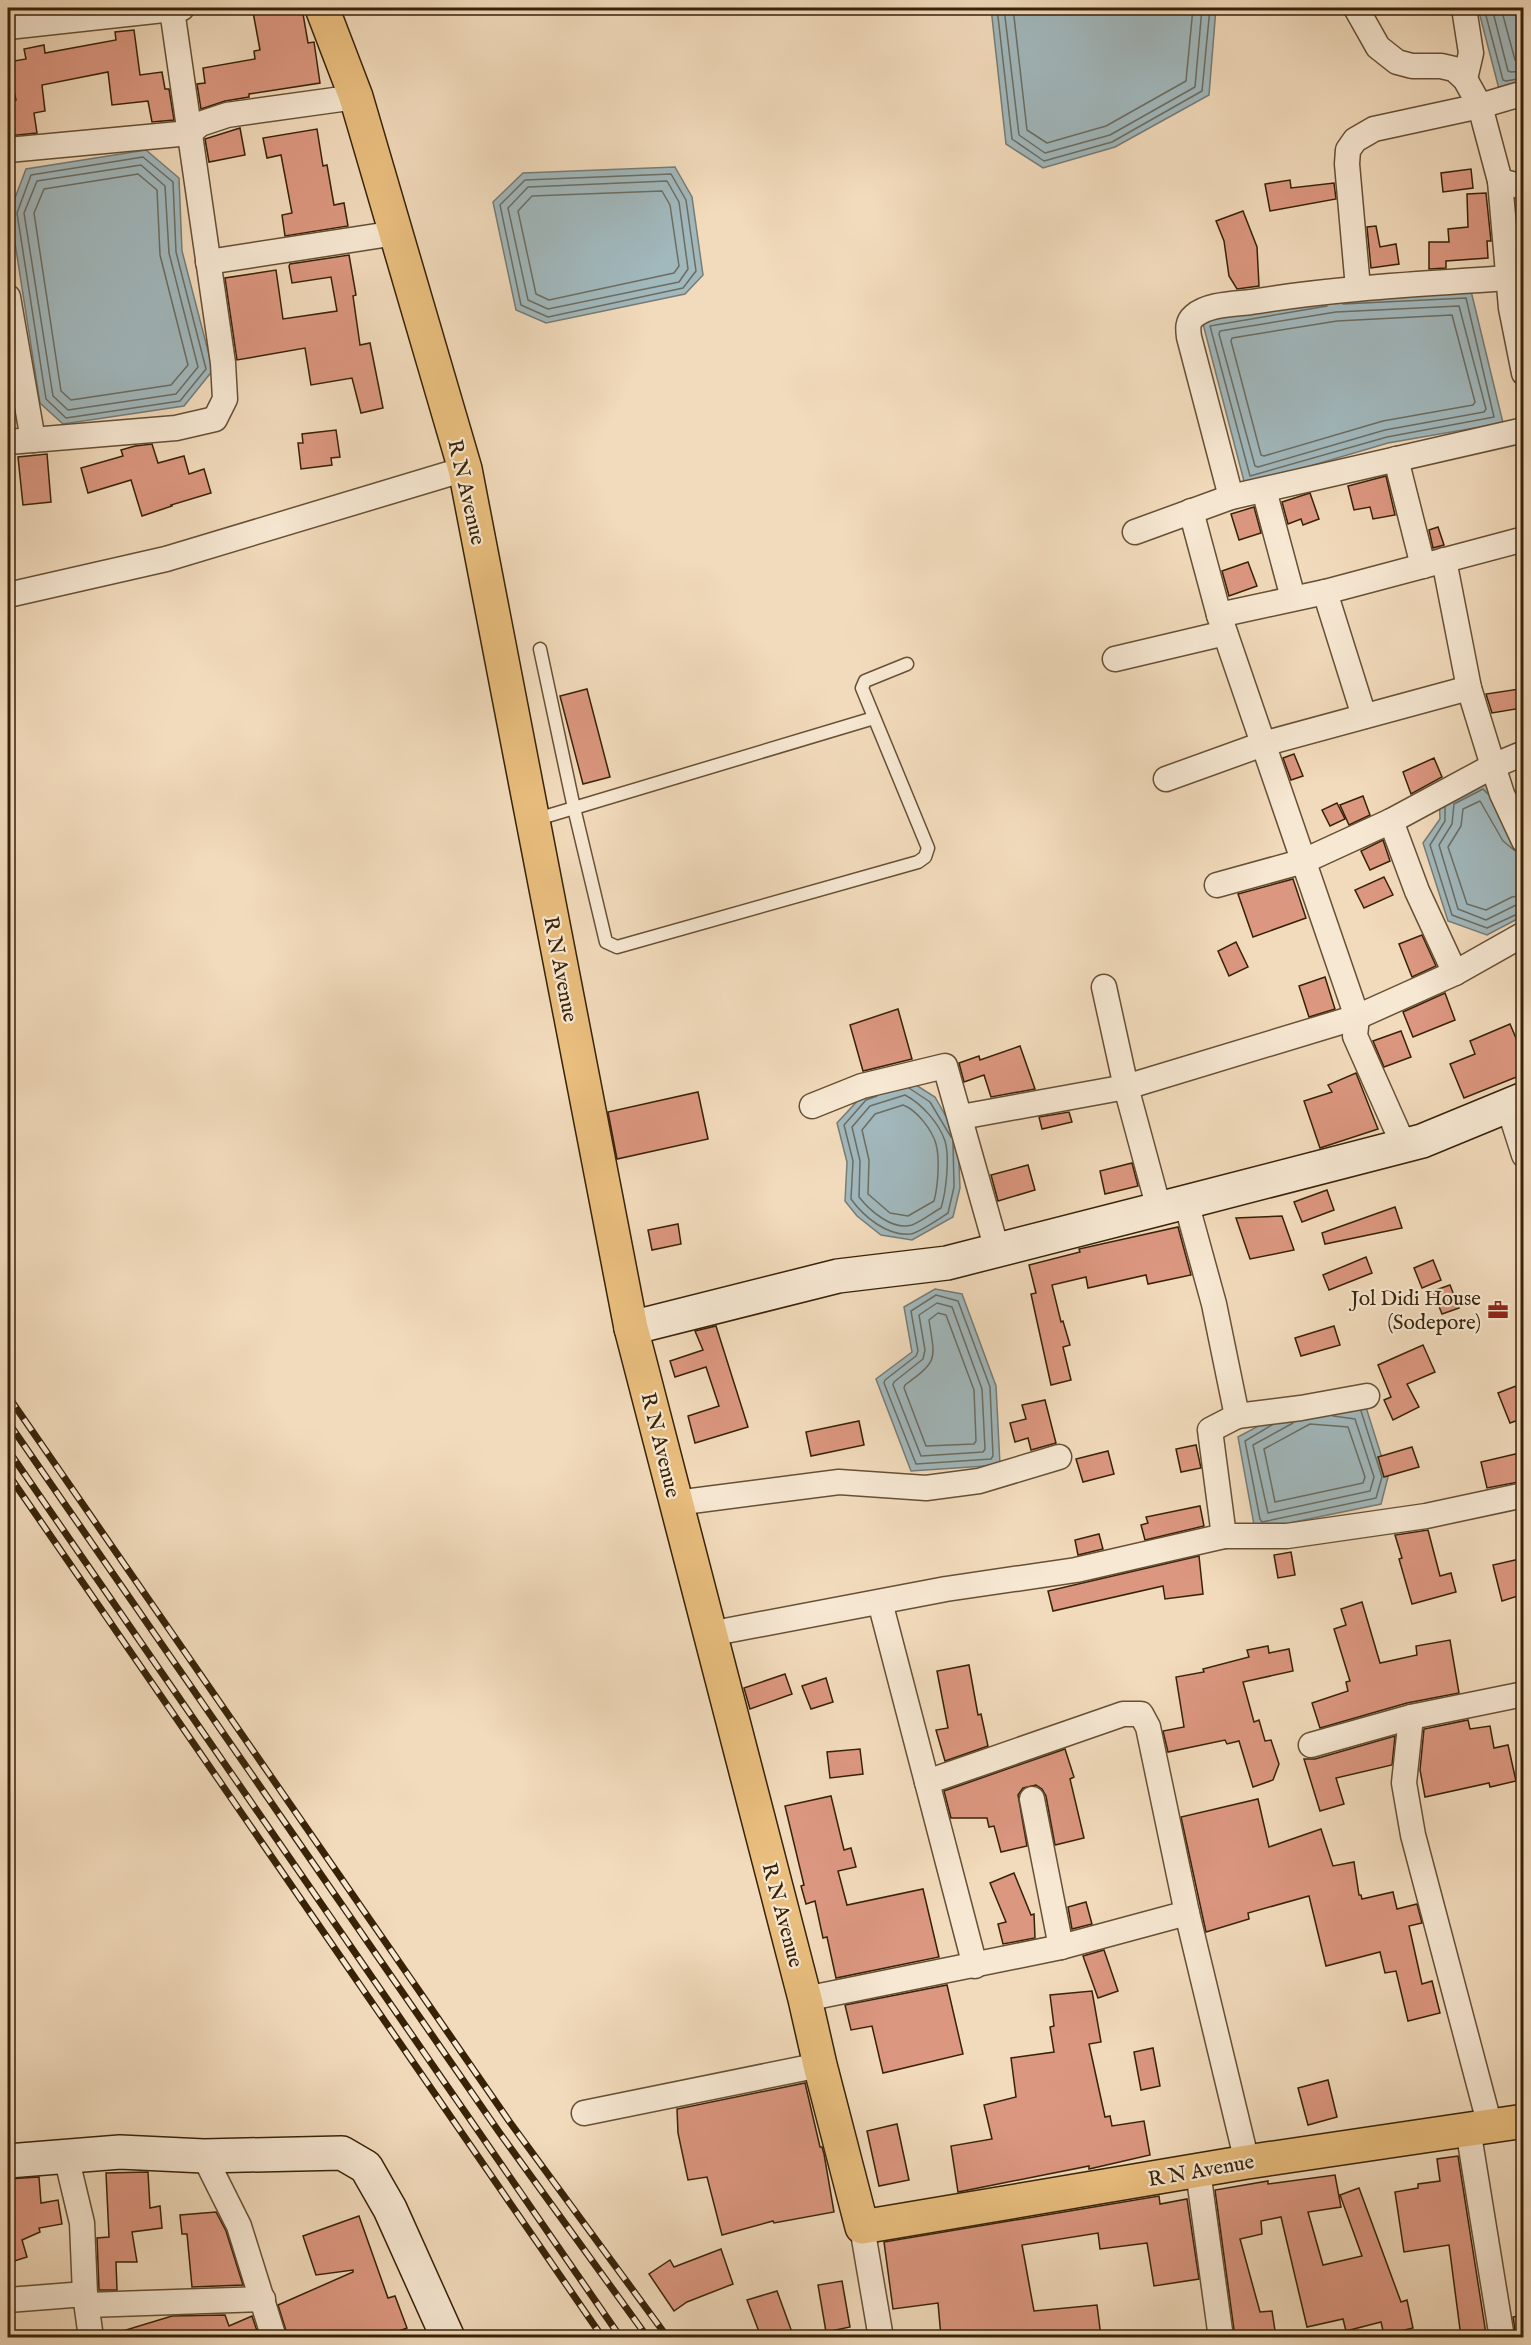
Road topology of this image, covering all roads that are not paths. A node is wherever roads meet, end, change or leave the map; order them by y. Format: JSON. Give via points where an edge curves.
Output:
{"nodes":[{"id":1,"x":322,"y":8,"type":"edge"},
{"id":2,"x":1356,"y":8,"type":"edge"},
{"id":3,"x":1464,"y":8,"type":"edge"},
{"id":4,"x":177,"y":9,"type":"edge"},
{"id":5,"x":8,"y":27,"type":"edge"},
{"id":6,"x":1465,"y":79,"type":"junction"},
{"id":7,"x":1524,"y":93,"type":"edge"},
{"id":8,"x":356,"y":97,"type":"junction"},
{"id":9,"x":1480,"y":106,"type":"junction"},
{"id":10,"x":190,"y":133,"type":"junction"},
{"id":11,"x":8,"y":150,"type":"edge"},
{"id":12,"x":1500,"y":181,"type":"junction"},
{"id":13,"x":1524,"y":187,"type":"edge"},
{"id":14,"x":396,"y":233,"type":"junction"},
{"id":15,"x":208,"y":262,"type":"junction"},
{"id":16,"x":1508,"y":278,"type":"junction"},
{"id":17,"x":1358,"y":288,"type":"junction"},
{"id":18,"x":8,"y":297,"type":"edge"},
{"id":19,"x":1517,"y":307,"type":"edge"},
{"id":20,"x":1524,"y":373,"type":"edge"},
{"id":21,"x":1524,"y":430,"type":"edge"},
{"id":22,"x":33,"y":440,"type":"junction"},
{"id":23,"x":8,"y":442,"type":"edge"},
{"id":24,"x":1396,"y":459,"type":"junction"},
{"id":25,"x":465,"y":469,"type":"junction"},
{"id":26,"x":1264,"y":490,"type":"junction"},
{"id":27,"x":1231,"y":497,"type":"junction"},
{"id":28,"x":1191,"y":511,"type":"junction"},
{"id":29,"x":1135,"y":532,"type":"dead end"},
{"id":30,"x":1524,"y":539,"type":"edge"},
{"id":31,"x":1433,"y":563,"type":"junction"},
{"id":32,"x":1325,"y":592,"type":"junction"},
{"id":33,"x":8,"y":594,"type":"edge"},
{"id":34,"x":1293,"y":598,"type":"junction"},
{"id":35,"x":1222,"y":624,"type":"junction"},
{"id":36,"x":540,"y":649,"type":"dead end"},
{"id":37,"x":1115,"y":659,"type":"dead end"},
{"id":38,"x":907,"y":664,"type":"dead end"},
{"id":39,"x":1468,"y":688,"type":"junction"},
{"id":40,"x":1364,"y":716,"type":"junction"},
{"id":41,"x":874,"y":718,"type":"junction"},
{"id":42,"x":1263,"y":744,"type":"junction"},
{"id":43,"x":1524,"y":753,"type":"edge"},
{"id":44,"x":1493,"y":766,"type":"junction"},
{"id":45,"x":1166,"y":779,"type":"dead end"},
{"id":46,"x":574,"y":808,"type":"junction"},
{"id":47,"x":532,"y":820,"type":"junction"},
{"id":48,"x":1391,"y":820,"type":"junction"},
{"id":49,"x":1524,"y":841,"type":"edge"},
{"id":50,"x":1304,"y":861,"type":"junction"},
{"id":51,"x":1217,"y":885,"type":"dead end"},
{"id":52,"x":1524,"y":934,"type":"edge"},
{"id":53,"x":1455,"y":973,"type":"junction"},
{"id":54,"x":1104,"y":987,"type":"dead end"},
{"id":55,"x":1357,"y":1017,"type":"junction"},
{"id":56,"x":1126,"y":1087,"type":"junction"},
{"id":57,"x":1516,"y":1102,"type":"edge"},
{"id":58,"x":813,"y":1106,"type":"dead end"},
{"id":59,"x":961,"y":1118,"type":"junction"},
{"id":60,"x":1404,"y":1146,"type":"junction"},
{"id":61,"x":1524,"y":1155,"type":"edge"},
{"id":62,"x":1173,"y":1205,"type":"junction"},
{"id":63,"x":997,"y":1250,"type":"junction"},
{"id":64,"x":631,"y":1328,"type":"junction"},
{"id":65,"x":1366,"y":1396,"type":"dead end"},
{"id":66,"x":1237,"y":1416,"type":"junction"},
{"id":67,"x":1059,"y":1457,"type":"dead end"},
{"id":68,"x":1524,"y":1495,"type":"edge"},
{"id":69,"x":675,"y":1503,"type":"junction"},
{"id":70,"x":1224,"y":1536,"type":"junction"},
{"id":71,"x":880,"y":1602,"type":"junction"},
{"id":72,"x":709,"y":1634,"type":"junction"},
{"id":73,"x":1524,"y":1694,"type":"edge"},
{"id":74,"x":1411,"y":1717,"type":"junction"},
{"id":75,"x":1311,"y":1745,"type":"dead end"},
{"id":76,"x":927,"y":1782,"type":"junction"},
{"id":77,"x":1032,"y":1799,"type":"dead end"},
{"id":78,"x":1187,"y":1913,"type":"junction"},
{"id":79,"x":1061,"y":1947,"type":"junction"},
{"id":80,"x":975,"y":1966,"type":"junction"},
{"id":81,"x":806,"y":1999,"type":"junction"},
{"id":82,"x":820,"y":2065,"type":"junction"},
{"id":83,"x":584,"y":2113,"type":"dead end"},
{"id":84,"x":1524,"y":2121,"type":"edge"},
{"id":85,"x":1479,"y":2128,"type":"junction"},
{"id":86,"x":66,"y":2156,"type":"junction"},
{"id":87,"x":204,"y":2157,"type":"junction"},
{"id":88,"x":8,"y":2161,"type":"edge"},
{"id":89,"x":1246,"y":2162,"type":"junction"},
{"id":90,"x":1198,"y":2171,"type":"junction"},
{"id":91,"x":862,"y":2227,"type":"junction"},
{"id":92,"x":263,"y":2299,"type":"junction"},
{"id":93,"x":8,"y":2300,"type":"edge"},
{"id":94,"x":86,"y":2300,"type":"junction"},
{"id":95,"x":91,"y":2337,"type":"edge"},
{"id":96,"x":274,"y":2337,"type":"edge"},
{"id":97,"x":448,"y":2337,"type":"edge"},
{"id":98,"x":881,"y":2337,"type":"edge"},
{"id":99,"x":1221,"y":2337,"type":"edge"},
{"id":100,"x":1502,"y":2337,"type":"edge"}],
"edges":[{"from":1,"to":8,"type":"main road","name":"R N Avenue"},
{"from":2,"to":6,"type":"street","via":[[1378,47],[1397,62],[1455,69]]},
{"from":3,"to":6,"type":"street","via":[[1471,53]]},
{"from":4,"to":5,"type":"street"},
{"from":4,"to":10,"type":"street"},
{"from":6,"to":9,"type":"street"},
{"from":7,"to":9,"type":"street"},
{"from":8,"to":10,"type":"street","via":[[227,116],[200,124]]},
{"from":8,"to":14,"type":"main road","name":"R N Avenue"},
{"from":9,"to":12,"type":"street"},
{"from":9,"to":17,"type":"street","via":[[1374,129],[1355,140],[1348,150],[1348,192]]},
{"from":10,"to":11,"type":"street"},
{"from":10,"to":15,"type":"street"},
{"from":12,"to":13,"type":"street"},
{"from":12,"to":16,"type":"street"},
{"from":14,"to":15,"type":"street"},
{"from":14,"to":25,"type":"main road","name":"R N Avenue"},
{"from":15,"to":22,"type":"street","via":[[225,399],[215,419],[176,428]]},
{"from":16,"to":17,"type":"street"},
{"from":16,"to":19,"type":"street"},
{"from":17,"to":27,"type":"street","via":[[1220,307],[1203,311],[1188,324]]},
{"from":18,"to":22,"type":"street"},
{"from":19,"to":20,"type":"street"},
{"from":21,"to":24,"type":"street"},
{"from":22,"to":23,"type":"street"},
{"from":24,"to":26,"type":"street"},
{"from":24,"to":31,"type":"street"},
{"from":25,"to":33,"type":"street","via":[[166,559]]},
{"from":25,"to":47,"type":"main road","name":"R N Avenue"},
{"from":26,"to":27,"type":"street"},
{"from":26,"to":34,"type":"street"},
{"from":27,"to":28,"type":"street"},
{"from":28,"to":29,"type":"street"},
{"from":28,"to":35,"type":"street"},
{"from":30,"to":31,"type":"street"},
{"from":31,"to":32,"type":"street"},
{"from":31,"to":39,"type":"street"},
{"from":32,"to":34,"type":"street"},
{"from":32,"to":40,"type":"street"},
{"from":34,"to":35,"type":"street"},
{"from":35,"to":37,"type":"street"},
{"from":35,"to":42,"type":"street"},
{"from":36,"to":46,"type":"lane"},
{"from":38,"to":41,"type":"lane","via":[[864,681],[862,688]]},
{"from":39,"to":40,"type":"street"},
{"from":39,"to":44,"type":"street"},
{"from":40,"to":42,"type":"street"},
{"from":41,"to":46,"type":"lane"},
{"from":41,"to":46,"type":"lane","via":[[928,848],[918,862],[617,947],[606,942]]},
{"from":42,"to":45,"type":"street"},
{"from":42,"to":50,"type":"street"},
{"from":43,"to":44,"type":"street"},
{"from":44,"to":48,"type":"street"},
{"from":44,"to":49,"type":"street"},
{"from":46,"to":47,"type":"lane"},
{"from":47,"to":64,"type":"main road","name":"R N Avenue"},
{"from":48,"to":50,"type":"street"},
{"from":48,"to":53,"type":"street","via":[[1417,891]]},
{"from":50,"to":51,"type":"street"},
{"from":50,"to":55,"type":"street"},
{"from":52,"to":53,"type":"street"},
{"from":53,"to":55,"type":"street"},
{"from":54,"to":56,"type":"street"},
{"from":55,"to":56,"type":"street"},
{"from":55,"to":60,"type":"street","via":[[1354,1036]]},
{"from":56,"to":59,"type":"street"},
{"from":56,"to":62,"type":"street"},
{"from":57,"to":60,"type":"street"},
{"from":57,"to":61,"type":"street"},
{"from":58,"to":59,"type":"street","via":[[862,1086],[945,1066]]},
{"from":59,"to":63,"type":"street"},
{"from":60,"to":62,"type":"street"},
{"from":62,"to":63,"type":"street"},
{"from":62,"to":66,"type":"street","via":[[1214,1304]]},
{"from":63,"to":64,"type":"street","via":[[947,1263],[838,1276]]},
{"from":64,"to":69,"type":"main road","name":"R N Avenue"},
{"from":65,"to":66,"type":"street"},
{"from":66,"to":70,"type":"street","via":[[1210,1430]]},
{"from":67,"to":69,"type":"street","via":[[979,1481],[926,1488],[839,1482]]},
{"from":68,"to":70,"type":"street","via":[[1426,1516],[1298,1534]]},
{"from":69,"to":72,"type":"main road","name":"R N Avenue"},
{"from":70,"to":71,"type":"street","via":[[1076,1570]]},
{"from":71,"to":72,"type":"street"},
{"from":71,"to":76,"type":"street"},
{"from":72,"to":81,"type":"main road","name":"R N Avenue"},
{"from":73,"to":74,"type":"street"},
{"from":74,"to":75,"type":"street"},
{"from":74,"to":85,"type":"street","via":[[1404,1783]]},
{"from":76,"to":78,"type":"street","via":[[1123,1714],[1141,1714],[1148,1727]]},
{"from":76,"to":80,"type":"street"},
{"from":77,"to":79,"type":"street"},
{"from":78,"to":79,"type":"street"},
{"from":78,"to":89,"type":"street"},
{"from":79,"to":80,"type":"street"},
{"from":80,"to":81,"type":"street"},
{"from":81,"to":82,"type":"main road","name":"R N Avenue"},
{"from":82,"to":83,"type":"street"},
{"from":82,"to":91,"type":"main road","name":"R N Avenue"},
{"from":84,"to":85,"type":"main road","name":"R N Avenue"},
{"from":85,"to":89,"type":"main road","name":"R N Avenue"},
{"from":85,"to":100,"type":"street"},
{"from":86,"to":87,"type":"street","via":[[120,2152]]},
{"from":86,"to":88,"type":"street"},
{"from":86,"to":94,"type":"street","via":[[82,2223]]},
{"from":87,"to":92,"type":"street","via":[[239,2226]]},
{"from":87,"to":97,"type":"street","via":[[342,2153],[366,2167],[390,2209]]},
{"from":89,"to":90,"type":"main road","name":"R N Avenue"},
{"from":90,"to":91,"type":"main road","name":"R N Avenue"},
{"from":90,"to":99,"type":"street"},
{"from":91,"to":98,"type":"street"},
{"from":92,"to":94,"type":"street"},
{"from":92,"to":96,"type":"street"},
{"from":93,"to":94,"type":"street"},
{"from":94,"to":95,"type":"street"}]}
